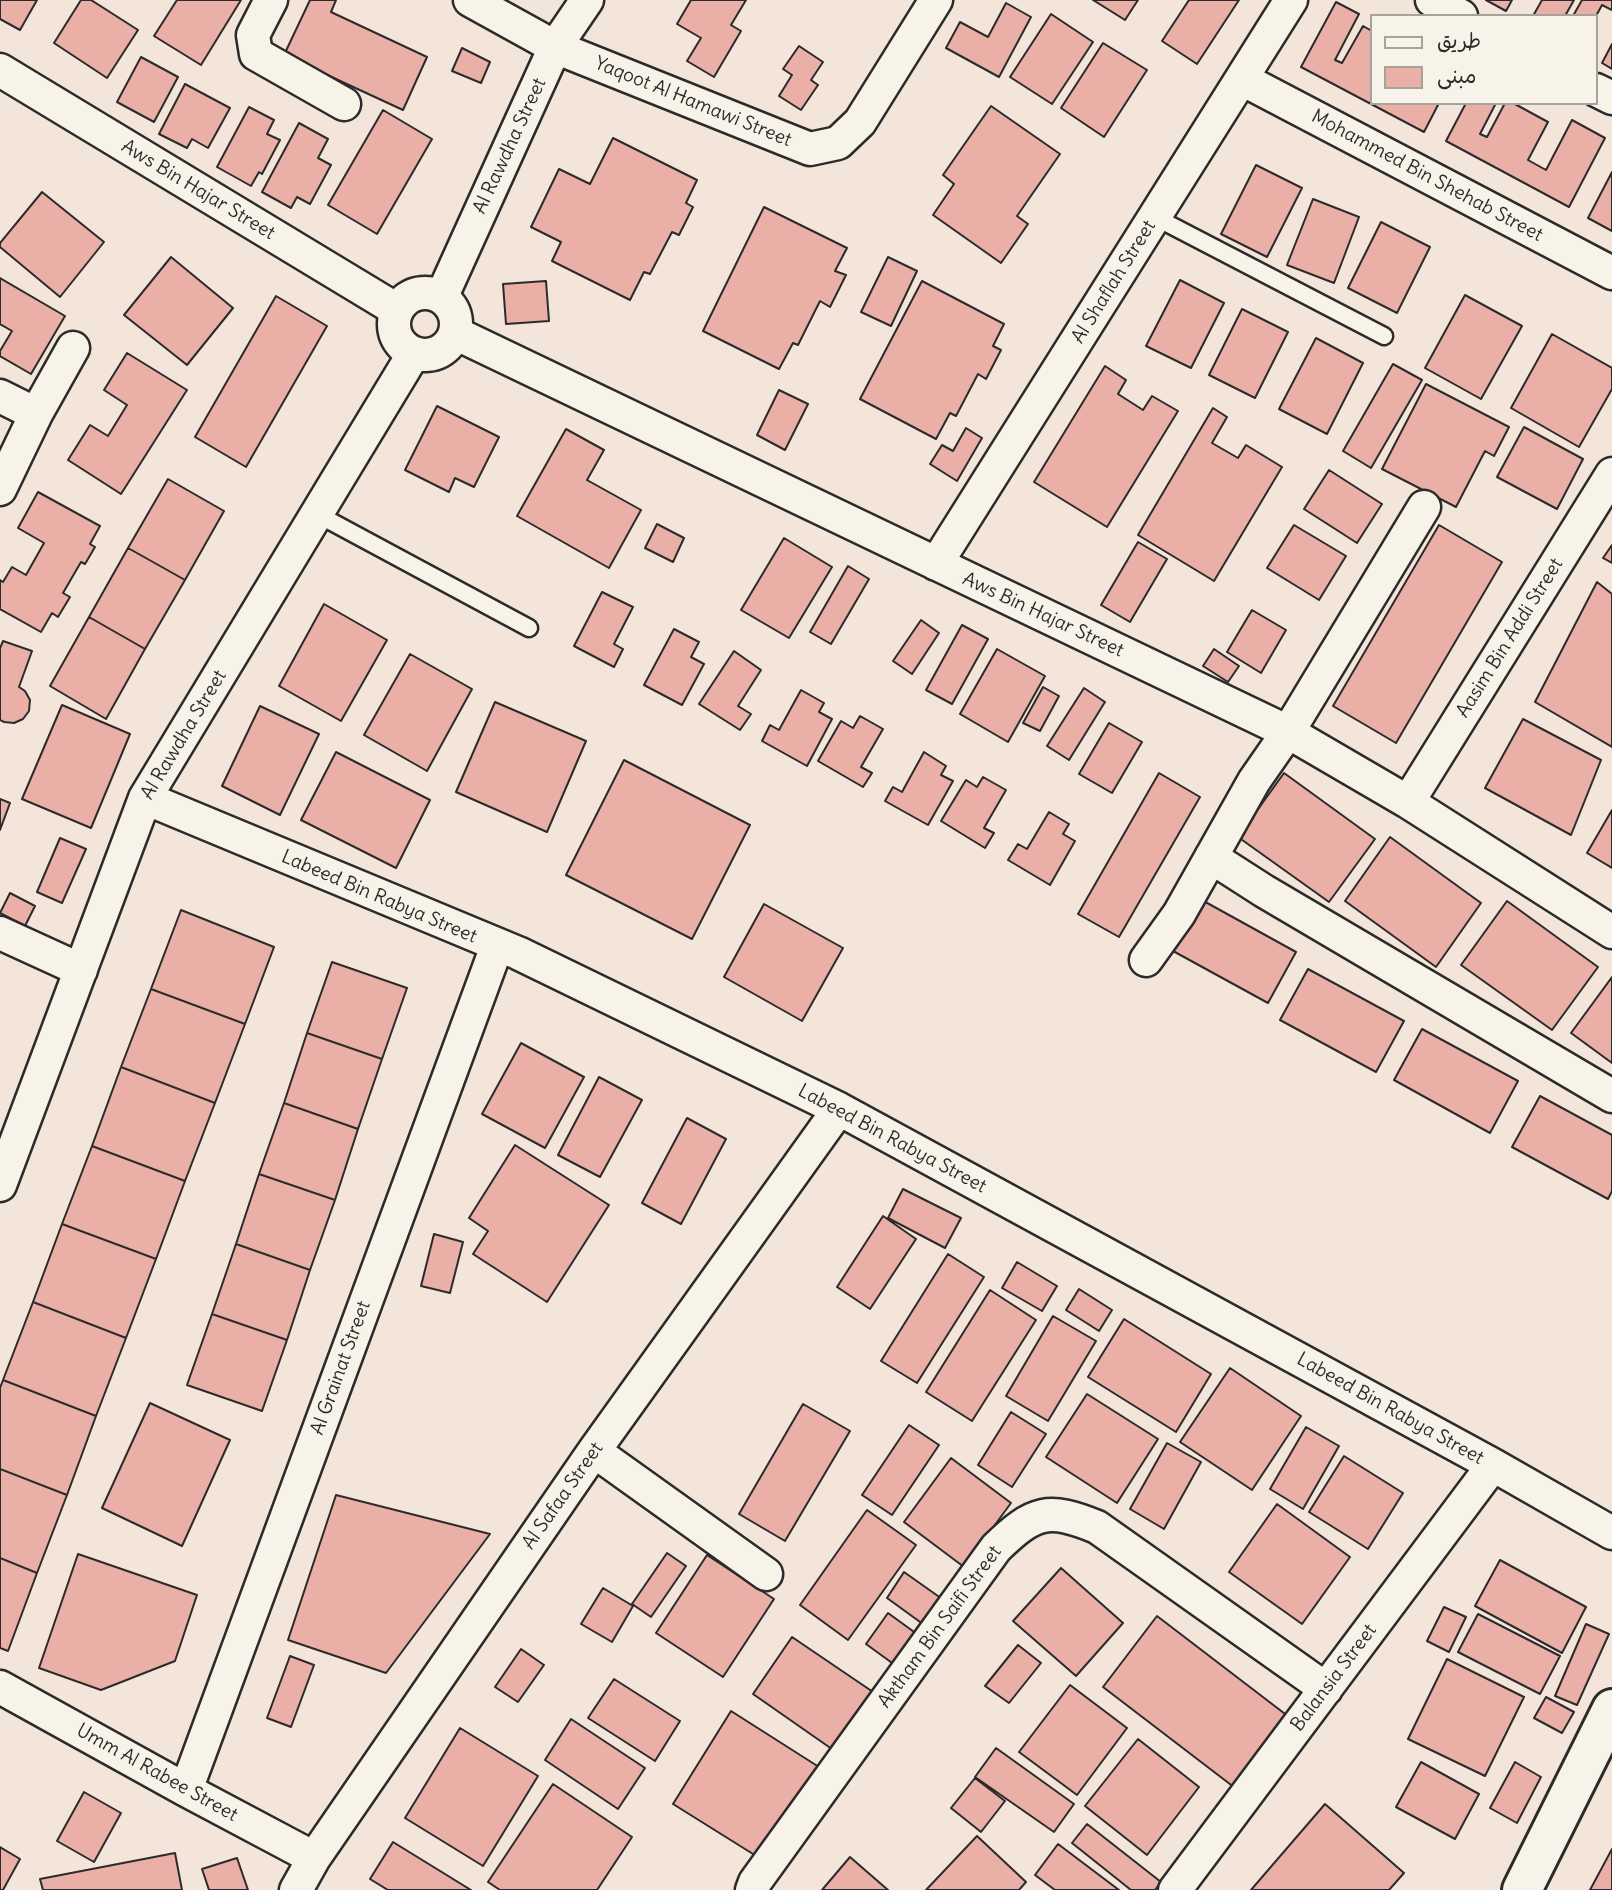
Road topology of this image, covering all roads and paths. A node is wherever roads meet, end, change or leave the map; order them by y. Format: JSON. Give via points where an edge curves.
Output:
{"nodes":[{"id":1,"x":271,"y":0,"type":"edge"},
{"id":2,"x":470,"y":0,"type":"edge"},
{"id":3,"x":587,"y":0,"type":"edge"},
{"id":4,"x":936,"y":0,"type":"edge"},
{"id":5,"x":1291,"y":0,"type":"edge"},
{"id":6,"x":1432,"y":0,"type":"edge"},
{"id":7,"x":1457,"y":14,"type":"edge"},
{"id":8,"x":555,"y":47,"type":"junction"},
{"id":9,"x":0,"y":70,"type":"edge"},
{"id":10,"x":1242,"y":79,"type":"junction"},
{"id":11,"x":344,"y":104,"type":"dead end"},
{"id":12,"x":1155,"y":217,"type":"junction"},
{"id":13,"x":1612,"y":273,"type":"edge"},
{"id":14,"x":442,"y":296,"type":"junction"},
{"id":15,"x":397,"y":310,"type":"junction"},
{"id":16,"x":455,"y":333,"type":"junction"},
{"id":17,"x":1384,"y":336,"type":"dead end"},
{"id":18,"x":73,"y":348,"type":"dead end"},
{"id":19,"x":414,"y":353,"type":"junction"},
{"id":20,"x":0,"y":396,"type":"edge"},
{"id":21,"x":36,"y":414,"type":"junction"},
{"id":22,"x":1612,"y":474,"type":"edge"},
{"id":23,"x":0,"y":489,"type":"edge"},
{"id":24,"x":1424,"y":507,"type":"dead end"},
{"id":25,"x":317,"y":514,"type":"junction"},
{"id":26,"x":936,"y":564,"type":"junction"},
{"id":27,"x":529,"y":628,"type":"dead end"},
{"id":28,"x":1288,"y":732,"type":"junction"},
{"id":29,"x":145,"y":798,"type":"junction"},
{"id":30,"x":1408,"y":802,"type":"junction"},
{"id":31,"x":1210,"y":857,"type":"junction"},
{"id":32,"x":1612,"y":932,"type":"edge"},
{"id":33,"x":0,"y":933,"type":"edge"},
{"id":34,"x":497,"y":946,"type":"junction"},
{"id":35,"x":1146,"y":960,"type":"dead end"},
{"id":36,"x":81,"y":970,"type":"junction"},
{"id":37,"x":1612,"y":1096,"type":"edge"},
{"id":38,"x":839,"y":1109,"type":"junction"},
{"id":39,"x":0,"y":1185,"type":"edge"},
{"id":40,"x":594,"y":1451,"type":"junction"},
{"id":41,"x":1493,"y":1465,"type":"junction"},
{"id":42,"x":1612,"y":1533,"type":"edge"},
{"id":43,"x":766,"y":1574,"type":"dead end"},
{"id":44,"x":0,"y":1688,"type":"edge"},
{"id":45,"x":1326,"y":1689,"type":"junction"},
{"id":46,"x":1612,"y":1709,"type":"edge"},
{"id":47,"x":186,"y":1790,"type":"junction"},
{"id":48,"x":314,"y":1858,"type":"junction"},
{"id":49,"x":1526,"y":1889,"type":"edge"},
{"id":50,"x":296,"y":1890,"type":"edge"},
{"id":51,"x":752,"y":1890,"type":"edge"},
{"id":52,"x":1175,"y":1890,"type":"edge"}],
"edges":[{"from":1,"to":11,"type":"street","via":[[253,35],[256,54]]},
{"from":2,"to":8,"type":"street","name":"Yaqoot Al Hamawi Street"},
{"from":3,"to":8,"type":"street","name":"Al Rawdha Street"},
{"from":4,"to":8,"type":"street","name":"Yaqoot Al Hamawi Street","via":[[860,122],[838,143],[810,149]]},
{"from":5,"to":10,"type":"street","name":"Al Shaflah Street"},
{"from":6,"to":7,"type":"street"},
{"from":8,"to":14,"type":"street","name":"Al Rawdha Street"},
{"from":9,"to":15,"type":"street","name":"Aws Bin Hajar Street"},
{"from":10,"to":12,"type":"street","name":"Al Shaflah Street"},
{"from":10,"to":13,"type":"street","name":"Mohammed Bin Shehab Street"},
{"from":12,"to":17,"type":"lane"},
{"from":12,"to":26,"type":"street","name":"Al Shaflah Street"},
{"from":14,"to":15,"type":"street","via":[[411,296]]},
{"from":14,"to":16,"type":"street","via":[[455,313]]},
{"from":15,"to":19,"type":"street","via":[[398,340]]},
{"from":16,"to":19,"type":"street","via":[[444,350],[424,356]]},
{"from":16,"to":26,"type":"street","name":"Aws Bin Hajar Street"},
{"from":18,"to":21,"type":"street"},
{"from":19,"to":25,"type":"street","name":"Al Rawdha Street"},
{"from":20,"to":21,"type":"street"},
{"from":21,"to":23,"type":"street"},
{"from":22,"to":30,"type":"street","name":"Aasim Bin Addi Street"},
{"from":24,"to":28,"type":"street"},
{"from":25,"to":27,"type":"lane"},
{"from":25,"to":29,"type":"street","name":"Al Rawdha Street"},
{"from":26,"to":28,"type":"street","name":"Aws Bin Hajar Street"},
{"from":28,"to":30,"type":"street","name":"Aws Bin Hajar Street"},
{"from":28,"to":31,"type":"street"},
{"from":29,"to":34,"type":"street","name":"Labeed Bin Rabya Street"},
{"from":29,"to":36,"type":"street","name":"Al Rawdha Street"},
{"from":30,"to":32,"type":"street","name":"Aws Bin Hajar Street"},
{"from":31,"to":35,"type":"street","via":[[1179,914]]},
{"from":31,"to":37,"type":"street"},
{"from":33,"to":36,"type":"street"},
{"from":34,"to":38,"type":"street","name":"Labeed Bin Rabya Street"},
{"from":34,"to":47,"type":"street","name":"Al Grainat Street"},
{"from":36,"to":39,"type":"street","name":"Al Rawdha Street"},
{"from":38,"to":40,"type":"street","name":"Al Safaa Street"},
{"from":38,"to":41,"type":"street","name":"Labeed Bin Rabya Street"},
{"from":40,"to":43,"type":"street"},
{"from":40,"to":48,"type":"street","name":"Al Safaa Street"},
{"from":41,"to":42,"type":"street","name":"Labeed Bin Rabya Street"},
{"from":41,"to":45,"type":"street","name":"Balansia Street"},
{"from":44,"to":47,"type":"street","name":"Umm Al Rabee Street"},
{"from":45,"to":51,"type":"street","name":"Aktham Bin Saifi Street","via":[[1097,1527],[1067,1515],[1041,1515],[1016,1528],[996,1548]]},
{"from":45,"to":52,"type":"street","name":"Balansia Street"},
{"from":46,"to":49,"type":"street"},
{"from":47,"to":48,"type":"street","name":"Umm Al Rabee Street"},
{"from":48,"to":50,"type":"street","name":"Al Safaa Street"}]}
